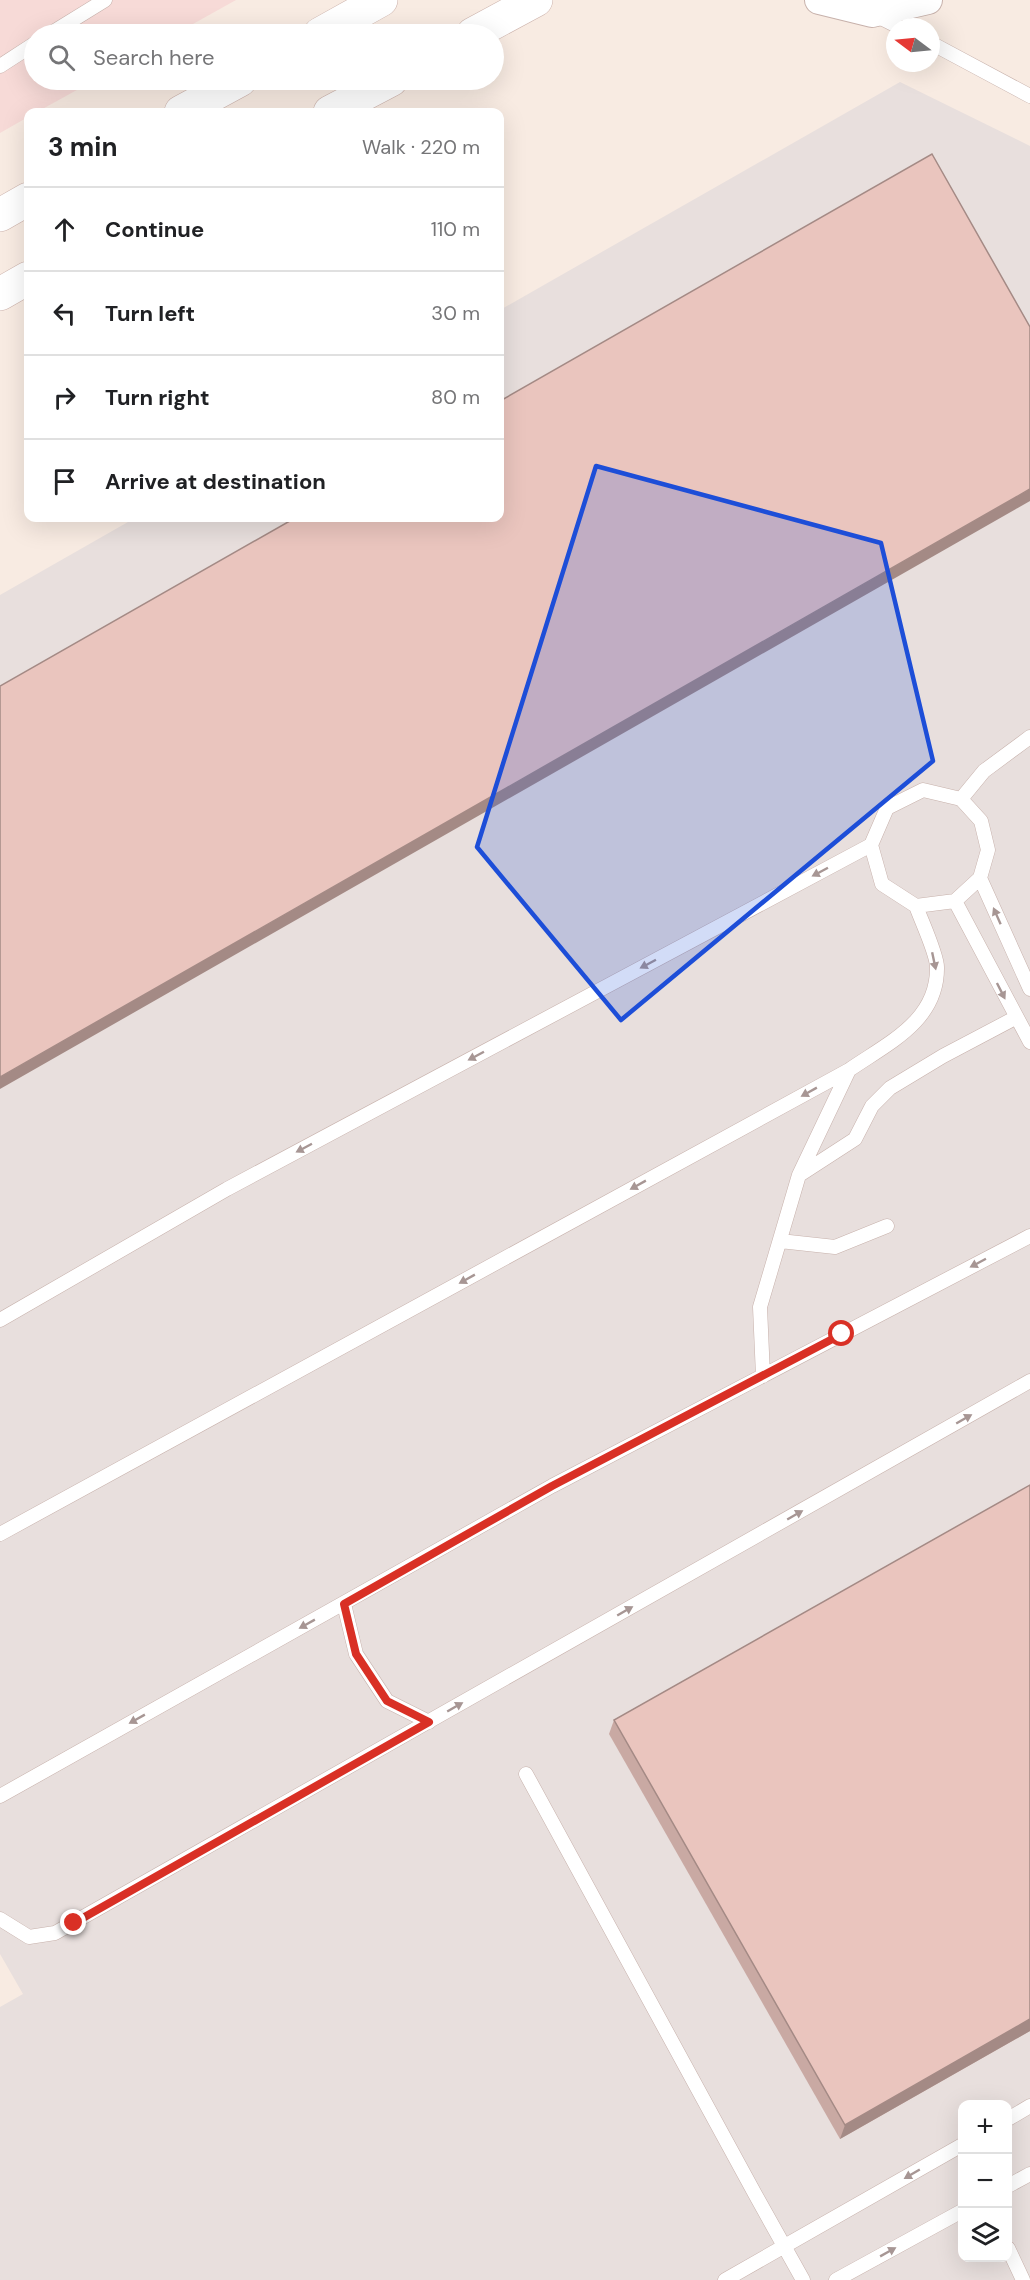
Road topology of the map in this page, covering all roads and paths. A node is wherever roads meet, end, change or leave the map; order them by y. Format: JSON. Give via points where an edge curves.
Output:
{"nodes":[{"id":1,"x":105,"y":0,"type":"edge"},
{"id":2,"x":381,"y":0,"type":"edge"},
{"id":3,"x":536,"y":0,"type":"edge"},
{"id":4,"x":819,"y":0,"type":"edge"},
{"id":5,"x":928,"y":0,"type":"edge"},
{"id":6,"x":872,"y":13,"type":"junction"},
{"id":7,"x":886,"y":20,"type":"edge"},
{"id":8,"x":66,"y":24,"type":"edge"},
{"id":9,"x":338,"y":24,"type":"edge"},
{"id":10,"x":492,"y":24,"type":"edge"},
{"id":11,"x":940,"y":48,"type":"edge"},
{"id":12,"x":24,"y":50,"type":"edge"},
{"id":13,"x":0,"y":66,"type":"edge"},
{"id":14,"x":222,"y":90,"type":"edge"},
{"id":15,"x":372,"y":90,"type":"edge"},
{"id":16,"x":1030,"y":96,"type":"edge"},
{"id":17,"x":189,"y":108,"type":"edge"},
{"id":18,"x":338,"y":108,"type":"edge"},
{"id":19,"x":24,"y":200,"type":"edge"},
{"id":20,"x":0,"y":214,"type":"edge"},
{"id":21,"x":24,"y":280,"type":"edge"},
{"id":22,"x":0,"y":294,"type":"edge"},
{"id":23,"x":1030,"y":737,"type":"edge"},
{"id":24,"x":961,"y":800,"type":"junction"},
{"id":25,"x":871,"y":845,"type":"junction"},
{"id":26,"x":980,"y":878,"type":"junction"},
{"id":27,"x":955,"y":902,"type":"junction"},
{"id":28,"x":915,"y":906,"type":"junction"},
{"id":29,"x":1030,"y":988,"type":"edge"},
{"id":30,"x":1015,"y":1018,"type":"junction"},
{"id":31,"x":1030,"y":1042,"type":"edge"},
{"id":32,"x":849,"y":1070,"type":"junction"},
{"id":33,"x":800,"y":1175,"type":"junction"},
{"id":34,"x":887,"y":1226,"type":"dead end"},
{"id":35,"x":1030,"y":1236,"type":"edge"},
{"id":36,"x":780,"y":1241,"type":"junction"},
{"id":37,"x":0,"y":1320,"type":"edge"},
{"id":38,"x":763,"y":1376,"type":"junction"},
{"id":39,"x":1030,"y":1381,"type":"edge"},
{"id":40,"x":0,"y":1534,"type":"edge"},
{"id":41,"x":344,"y":1604,"type":"junction"},
{"id":42,"x":429,"y":1722,"type":"junction"},
{"id":43,"x":526,"y":1774,"type":"dead end"},
{"id":44,"x":0,"y":1796,"type":"edge"},
{"id":45,"x":0,"y":1919,"type":"edge"},
{"id":46,"x":1030,"y":2106,"type":"edge"},
{"id":47,"x":1012,"y":2117,"type":"edge"},
{"id":48,"x":958,"y":2148,"type":"edge"},
{"id":49,"x":1030,"y":2174,"type":"edge"},
{"id":50,"x":1012,"y":2184,"type":"edge"},
{"id":51,"x":958,"y":2214,"type":"edge"},
{"id":52,"x":784,"y":2247,"type":"junction"},
{"id":53,"x":1012,"y":2255,"type":"edge"},
{"id":54,"x":1025,"y":2278,"type":"edge"},
{"id":55,"x":724,"y":2280,"type":"edge"},
{"id":56,"x":803,"y":2280,"type":"edge"},
{"id":57,"x":836,"y":2280,"type":"edge"}],
"edges":[{"from":1,"to":8,"type":"lane"},
{"from":2,"to":9,"type":"main road"},
{"from":3,"to":10,"type":"main road"},
{"from":4,"to":6,"type":"street"},
{"from":5,"to":6,"type":"street"},
{"from":6,"to":7,"type":"lane"},
{"from":11,"to":16,"type":"lane"},
{"from":12,"to":13,"type":"lane"},
{"from":14,"to":17,"type":"main road"},
{"from":15,"to":18,"type":"main road"},
{"from":19,"to":20,"type":"main road"},
{"from":21,"to":22,"type":"main road"},
{"from":23,"to":24,"type":"lane","via":[[984,771]]},
{"from":24,"to":25,"type":"lane","via":[[923,790],[887,808]]},
{"from":24,"to":26,"type":"lane","via":[[981,821],[988,850]]},
{"from":25,"to":28,"type":"lane","via":[[882,884]]},
{"from":25,"to":37,"type":"lane","one_way":true,"via":[[227,1189]]},
{"from":26,"to":27,"type":"lane"},
{"from":29,"to":26,"type":"lane","one_way":true},
{"from":27,"to":28,"type":"lane"},
{"from":27,"to":30,"type":"lane","one_way":true},
{"from":28,"to":32,"type":"lane","one_way":true,"via":[[937,965],[933,997],[916,1023]]},
{"from":30,"to":31,"type":"lane"},
{"from":30,"to":33,"type":"lane","via":[[890,1088],[872,1106],[855,1139]]},
{"from":32,"to":33,"type":"lane"},
{"from":32,"to":40,"type":"lane","one_way":true},
{"from":33,"to":36,"type":"lane"},
{"from":34,"to":36,"type":"lane","via":[[835,1247]]},
{"from":35,"to":38,"type":"lane","one_way":true},
{"from":36,"to":38,"type":"lane","via":[[760,1307]]},
{"from":38,"to":41,"type":"lane","via":[[552,1486]]},
{"from":42,"to":39,"type":"lane","one_way":true},
{"from":41,"to":42,"type":"lane","via":[[356,1654],[387,1701]]},
{"from":41,"to":44,"type":"lane","one_way":true},
{"from":42,"to":45,"type":"lane","via":[[55,1933],[29,1937]]},
{"from":43,"to":52,"type":"lane"},
{"from":46,"to":47,"type":"lane"},
{"from":48,"to":52,"type":"lane","one_way":true},
{"from":49,"to":50,"type":"lane"},
{"from":57,"to":51,"type":"lane","one_way":true},
{"from":52,"to":55,"type":"lane"},
{"from":52,"to":56,"type":"lane"},
{"from":53,"to":54,"type":"lane"}]}
